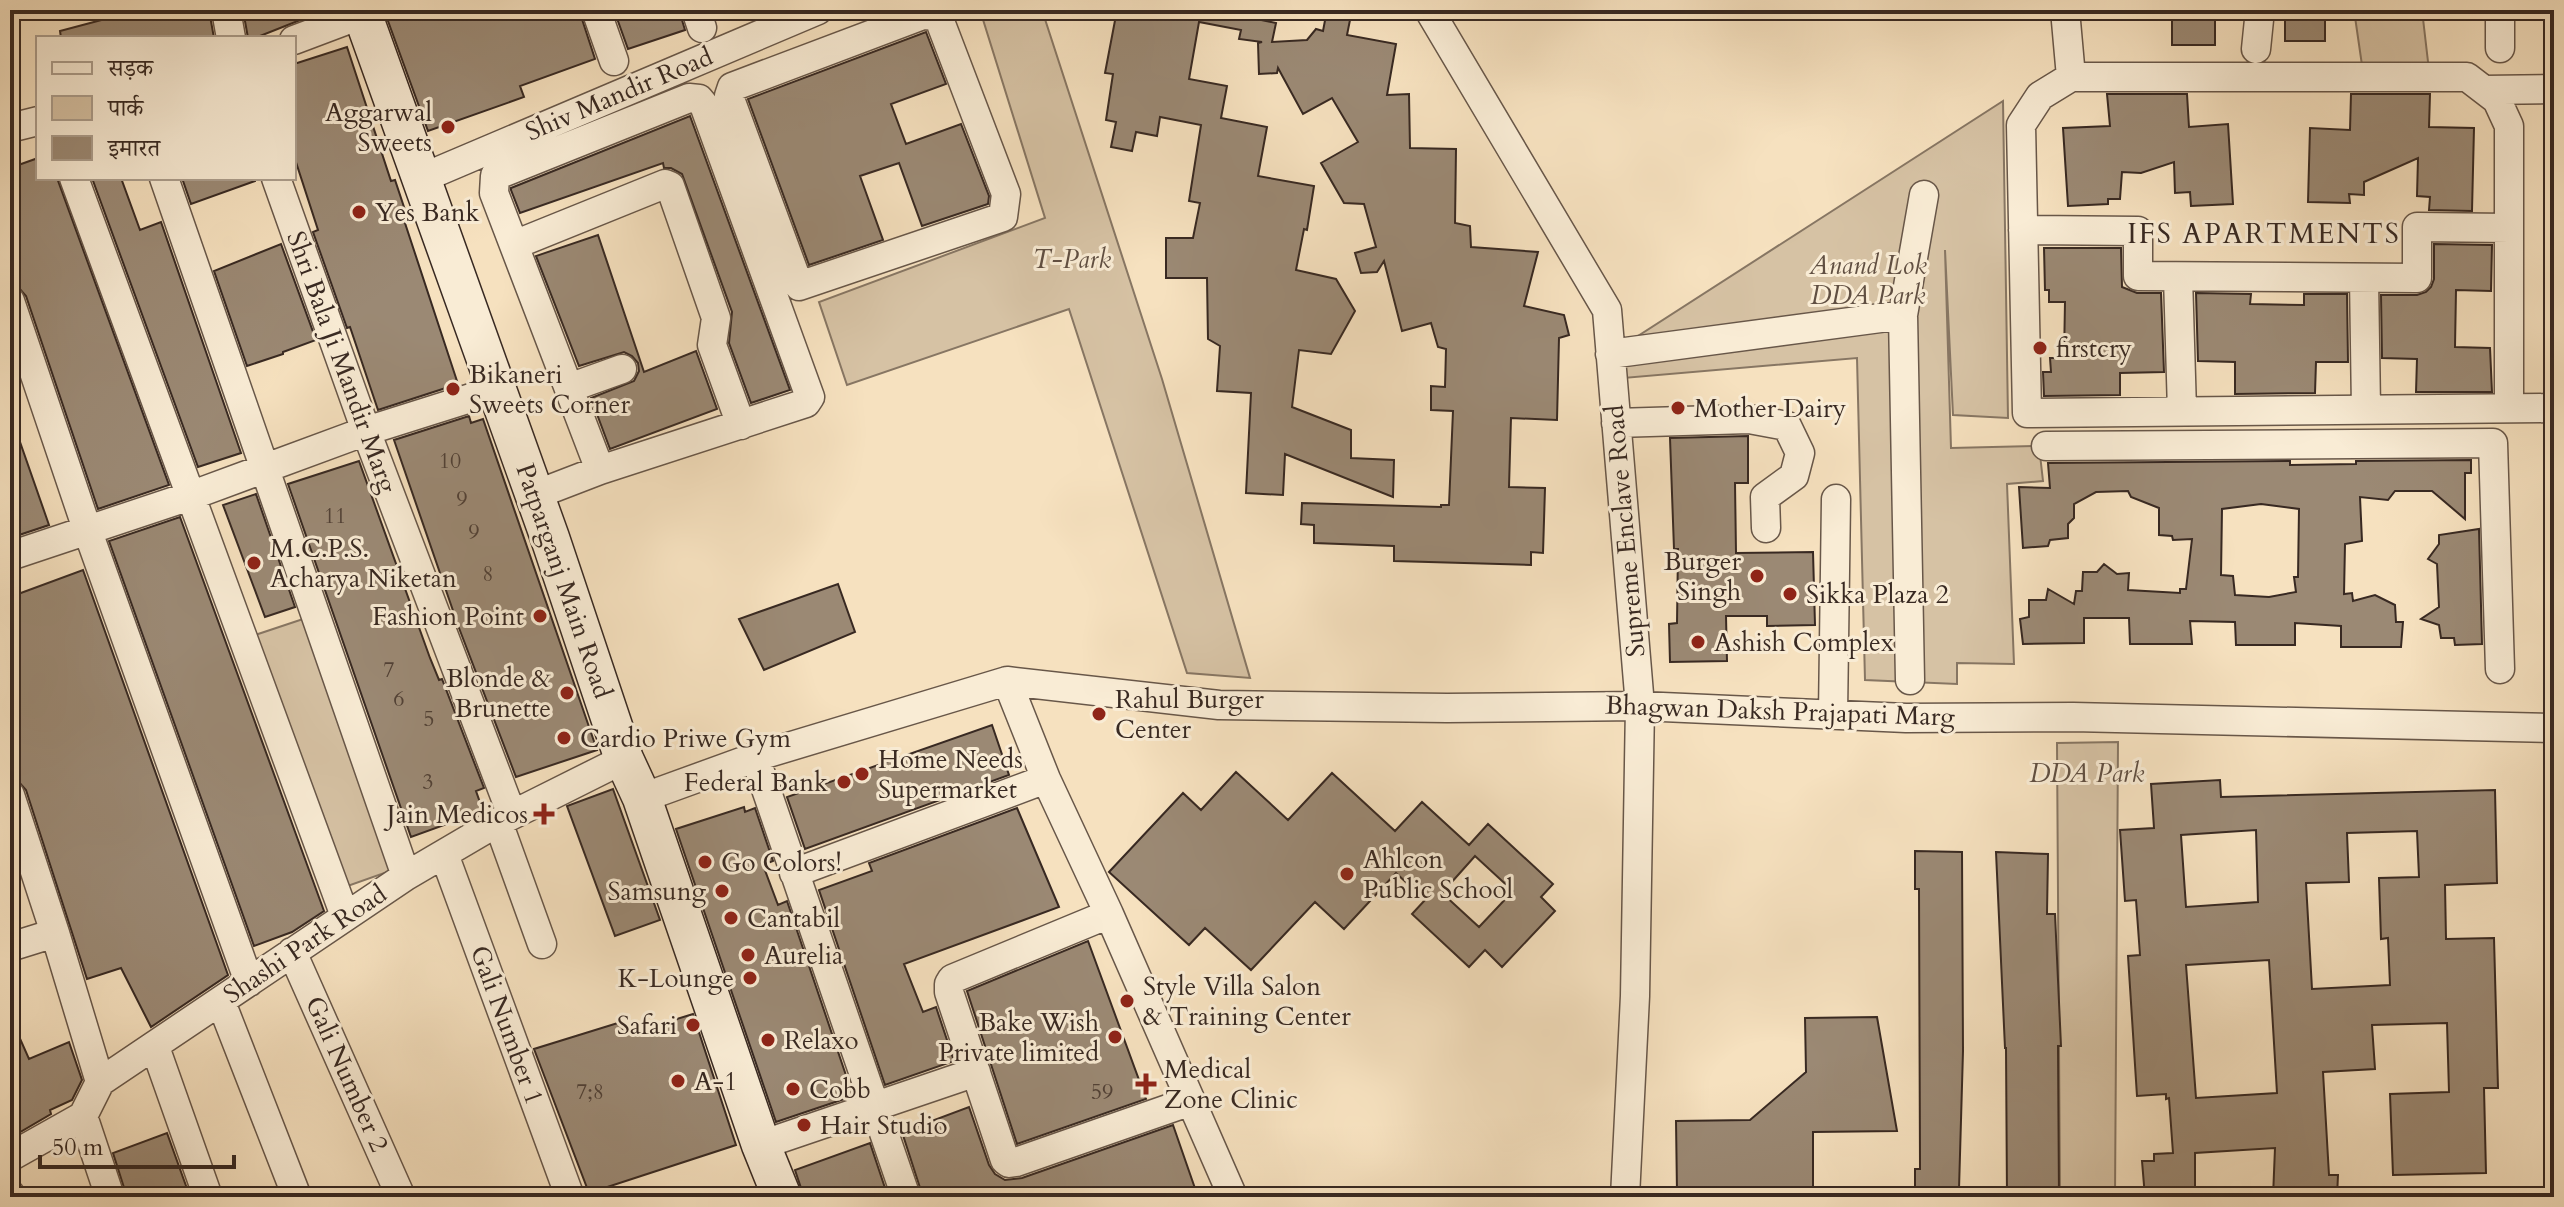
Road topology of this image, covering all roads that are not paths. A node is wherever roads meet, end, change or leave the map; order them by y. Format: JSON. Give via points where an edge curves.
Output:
{"nodes":[{"id":1,"x":226,"y":10,"type":"edge"},
{"id":2,"x":596,"y":10,"type":"edge"},
{"id":3,"x":818,"y":10,"type":"edge"},
{"id":4,"x":1429,"y":10,"type":"edge"},
{"id":5,"x":2065,"y":10,"type":"edge"},
{"id":6,"x":2260,"y":10,"type":"edge"},
{"id":7,"x":2500,"y":10,"type":"edge"},
{"id":8,"x":362,"y":12,"type":"edge"},
{"id":9,"x":231,"y":36,"type":"edge"},
{"id":10,"x":296,"y":39,"type":"edge"},
{"id":11,"x":834,"y":48,"type":"junction"},
{"id":12,"x":2500,"y":48,"type":"dead end"},
{"id":13,"x":2256,"y":49,"type":"dead end"},
{"id":14,"x":614,"y":61,"type":"dead end"},
{"id":15,"x":2071,"y":77,"type":"junction"},
{"id":16,"x":2554,"y":89,"type":"edge"},
{"id":17,"x":2484,"y":90,"type":"junction"},
{"id":18,"x":36,"y":122,"type":"edge"},
{"id":19,"x":10,"y":128,"type":"edge"},
{"id":20,"x":420,"y":179,"type":"junction"},
{"id":21,"x":75,"y":180,"type":"edge"},
{"id":22,"x":165,"y":180,"type":"edge"},
{"id":23,"x":277,"y":180,"type":"edge"},
{"id":24,"x":1924,"y":195,"type":"dead end"},
{"id":25,"x":2509,"y":228,"type":"junction"},
{"id":26,"x":2023,"y":230,"type":"junction"},
{"id":27,"x":514,"y":245,"type":"junction"},
{"id":28,"x":2178,"y":277,"type":"junction"},
{"id":29,"x":2364,"y":278,"type":"junction"},
{"id":30,"x":10,"y":301,"type":"edge"},
{"id":31,"x":1903,"y":315,"type":"junction"},
{"id":32,"x":1610,"y":354,"type":"junction"},
{"id":33,"x":622,"y":369,"type":"dead end"},
{"id":34,"x":569,"y":388,"type":"junction"},
{"id":35,"x":496,"y":390,"type":"junction"},
{"id":36,"x":2509,"y":408,"type":"junction"},
{"id":37,"x":2554,"y":408,"type":"edge"},
{"id":38,"x":2366,"y":409,"type":"junction"},
{"id":39,"x":2182,"y":411,"type":"junction"},
{"id":40,"x":1616,"y":423,"type":"junction"},
{"id":41,"x":741,"y":425,"type":"junction"},
{"id":42,"x":366,"y":431,"type":"junction"},
{"id":43,"x":2046,"y":446,"type":"dead end"},
{"id":44,"x":266,"y":468,"type":"junction"},
{"id":45,"x":600,"y":470,"type":"junction"},
{"id":46,"x":535,"y":495,"type":"junction"},
{"id":47,"x":190,"y":496,"type":"junction"},
{"id":48,"x":1836,"y":499,"type":"dead end"},
{"id":49,"x":1766,"y":528,"type":"dead end"},
{"id":50,"x":87,"y":529,"type":"junction"},
{"id":51,"x":10,"y":556,"type":"edge"},
{"id":52,"x":2500,"y":669,"type":"dead end"},
{"id":53,"x":1910,"y":680,"type":"dead end"},
{"id":54,"x":1007,"y":681,"type":"junction"},
{"id":55,"x":1640,"y":706,"type":"junction"},
{"id":56,"x":1833,"y":715,"type":"junction"},
{"id":57,"x":2554,"y":728,"type":"edge"},
{"id":58,"x":755,"y":757,"type":"junction"},
{"id":59,"x":624,"y":759,"type":"junction"},
{"id":60,"x":1046,"y":779,"type":"junction"},
{"id":61,"x":10,"y":795,"type":"edge"},
{"id":62,"x":642,"y":798,"type":"junction"},
{"id":63,"x":505,"y":819,"type":"junction"},
{"id":64,"x":444,"y":854,"type":"junction"},
{"id":65,"x":794,"y":873,"type":"junction"},
{"id":66,"x":406,"y":876,"type":"junction"},
{"id":67,"x":1109,"y":914,"type":"junction"},
{"id":68,"x":345,"y":916,"type":"junction"},
{"id":69,"x":55,"y":933,"type":"junction"},
{"id":70,"x":542,"y":944,"type":"dead end"},
{"id":71,"x":10,"y":947,"type":"edge"},
{"id":72,"x":292,"y":952,"type":"junction"},
{"id":73,"x":249,"y":982,"type":"junction"},
{"id":74,"x":221,"y":1002,"type":"junction"},
{"id":75,"x":155,"y":1047,"type":"junction"},
{"id":76,"x":976,"y":1072,"type":"junction"},
{"id":77,"x":100,"y":1082,"type":"junction"},
{"id":78,"x":1191,"y":1101,"type":"junction"},
{"id":79,"x":876,"y":1107,"type":"junction"},
{"id":80,"x":83,"y":1116,"type":"junction"},
{"id":81,"x":761,"y":1145,"type":"junction"},
{"id":82,"x":10,"y":1157,"type":"edge"},
{"id":83,"x":110,"y":1197,"type":"edge"},
{"id":84,"x":208,"y":1197,"type":"edge"},
{"id":85,"x":297,"y":1197,"type":"edge"},
{"id":86,"x":401,"y":1197,"type":"edge"},
{"id":87,"x":570,"y":1197,"type":"edge"},
{"id":88,"x":782,"y":1197,"type":"edge"},
{"id":89,"x":906,"y":1197,"type":"edge"},
{"id":90,"x":1233,"y":1197,"type":"edge"},
{"id":91,"x":1625,"y":1197,"type":"edge"}],
"edges":[{"from":1,"to":9,"type":"street"},
{"from":2,"to":14,"type":"street"},
{"from":3,"to":11,"type":"street"},
{"from":3,"to":20,"type":"street","name":"Shiv Mandir Road"},
{"from":4,"to":32,"type":"street","name":"Supreme Enclave Road","via":[[1607,310]]},
{"from":5,"to":15,"type":"street"},
{"from":6,"to":13,"type":"street"},
{"from":7,"to":12,"type":"street"},
{"from":8,"to":10,"type":"street"},
{"from":8,"to":20,"type":"street","name":"Patparganj Main Road"},
{"from":11,"to":11,"type":"street","via":[[732,87],[729,96],[799,286],[1003,217],[1006,194],[938,16],[923,15]]},
{"from":15,"to":17,"type":"street","via":[[2467,77]]},
{"from":15,"to":26,"type":"street","via":[[2040,96],[2021,125]]},
{"from":16,"to":17,"type":"street"},
{"from":17,"to":25,"type":"street","via":[[2497,100],[2509,126]]},
{"from":18,"to":19,"type":"street"},
{"from":20,"to":35,"type":"street","name":"Patparganj Main Road"},
{"from":21,"to":47,"type":"street"},
{"from":22,"to":44,"type":"street"},
{"from":23,"to":42,"type":"street","name":"Shri Bala Ji Mandir Marg"},
{"from":24,"to":31,"type":"street"},
{"from":25,"to":29,"type":"street","via":[[2417,227],[2417,278]]},
{"from":25,"to":36,"type":"street"},
{"from":26,"to":28,"type":"street","via":[[2138,231],[2138,276]]},
{"from":26,"to":39,"type":"street","via":[[2027,413]]},
{"from":27,"to":34,"type":"street"},
{"from":27,"to":41,"type":"street","via":[[670,186],[716,318],[712,345]]},
{"from":27,"to":41,"type":"street","via":[[494,193],[495,176],[689,98],[699,99],[810,397],[806,403]]},
{"from":28,"to":29,"type":"street"},
{"from":28,"to":39,"type":"street"},
{"from":29,"to":38,"type":"street"},
{"from":30,"to":50,"type":"street"},
{"from":31,"to":32,"type":"street"},
{"from":31,"to":53,"type":"street"},
{"from":32,"to":40,"type":"street","name":"Supreme Enclave Road"},
{"from":33,"to":34,"type":"street"},
{"from":34,"to":45,"type":"street"},
{"from":35,"to":42,"type":"street"},
{"from":35,"to":46,"type":"street","name":"Patparganj Main Road"},
{"from":36,"to":37,"type":"street"},
{"from":36,"to":38,"type":"street"},
{"from":38,"to":39,"type":"street"},
{"from":40,"to":49,"type":"street","via":[[1749,419],[1787,426],[1800,453],[1794,476],[1765,497]]},
{"from":40,"to":55,"type":"street","name":"Supreme Enclave Road"},
{"from":41,"to":45,"type":"street"},
{"from":42,"to":44,"type":"street"},
{"from":42,"to":63,"type":"street","name":"Shri Bala Ji Mandir Marg"},
{"from":43,"to":52,"type":"street","via":[[2493,443]]},
{"from":44,"to":47,"type":"street"},
{"from":44,"to":66,"type":"street"},
{"from":45,"to":46,"type":"street"},
{"from":46,"to":59,"type":"street","name":"Patparganj Main Road"},
{"from":47,"to":50,"type":"street"},
{"from":47,"to":68,"type":"street"},
{"from":48,"to":56,"type":"street"},
{"from":50,"to":51,"type":"street"},
{"from":50,"to":73,"type":"street"},
{"from":54,"to":55,"type":"street","name":"Bhagwan Daksh Prajapati Marg","via":[[1219,705]]},
{"from":54,"to":58,"type":"street"},
{"from":54,"to":60,"type":"street"},
{"from":55,"to":56,"type":"street","name":"Bhagwan Daksh Prajapati Marg"},
{"from":55,"to":91,"type":"street","name":"Supreme Enclave Road"},
{"from":56,"to":57,"type":"street","name":"Bhagwan Daksh Prajapati Marg"},
{"from":58,"to":62,"type":"street"},
{"from":58,"to":65,"type":"street"},
{"from":59,"to":62,"type":"street","name":"Patparganj Main Road"},
{"from":59,"to":63,"type":"street","name":"Shashi Park Road"},
{"from":60,"to":65,"type":"street"},
{"from":60,"to":67,"type":"street"},
{"from":61,"to":69,"type":"street"},
{"from":62,"to":81,"type":"street","name":"Patparganj Main Road"},
{"from":63,"to":64,"type":"street","name":"Shashi Park Road"},
{"from":63,"to":70,"type":"street","name":"Shri Bala Ji Mandir Marg"},
{"from":64,"to":66,"type":"street","name":"Shashi Park Road"},
{"from":64,"to":87,"type":"street","name":"Gali Number 1"},
{"from":65,"to":79,"type":"street"},
{"from":66,"to":68,"type":"street","name":"Shashi Park Road"},
{"from":67,"to":76,"type":"street","via":[[952,979],[949,992]]},
{"from":67,"to":78,"type":"street"},
{"from":68,"to":72,"type":"street","name":"Shashi Park Road"},
{"from":69,"to":71,"type":"street"},
{"from":69,"to":77,"type":"street"},
{"from":72,"to":73,"type":"street","name":"Shashi Park Road"},
{"from":72,"to":86,"type":"street","name":"Gali Number 2"},
{"from":73,"to":74,"type":"street","name":"Shashi Park Road"},
{"from":74,"to":75,"type":"street","name":"Shashi Park Road"},
{"from":74,"to":85,"type":"street"},
{"from":75,"to":77,"type":"street","name":"Shashi Park Road"},
{"from":75,"to":84,"type":"street"},
{"from":76,"to":78,"type":"street","via":[[1009,1163]]},
{"from":76,"to":79,"type":"street"},
{"from":77,"to":80,"type":"street"},
{"from":78,"to":90,"type":"street"},
{"from":79,"to":81,"type":"street"},
{"from":79,"to":89,"type":"street"},
{"from":80,"to":82,"type":"street"},
{"from":80,"to":83,"type":"street"},
{"from":81,"to":88,"type":"street","name":"Patparganj Main Road"}]}
